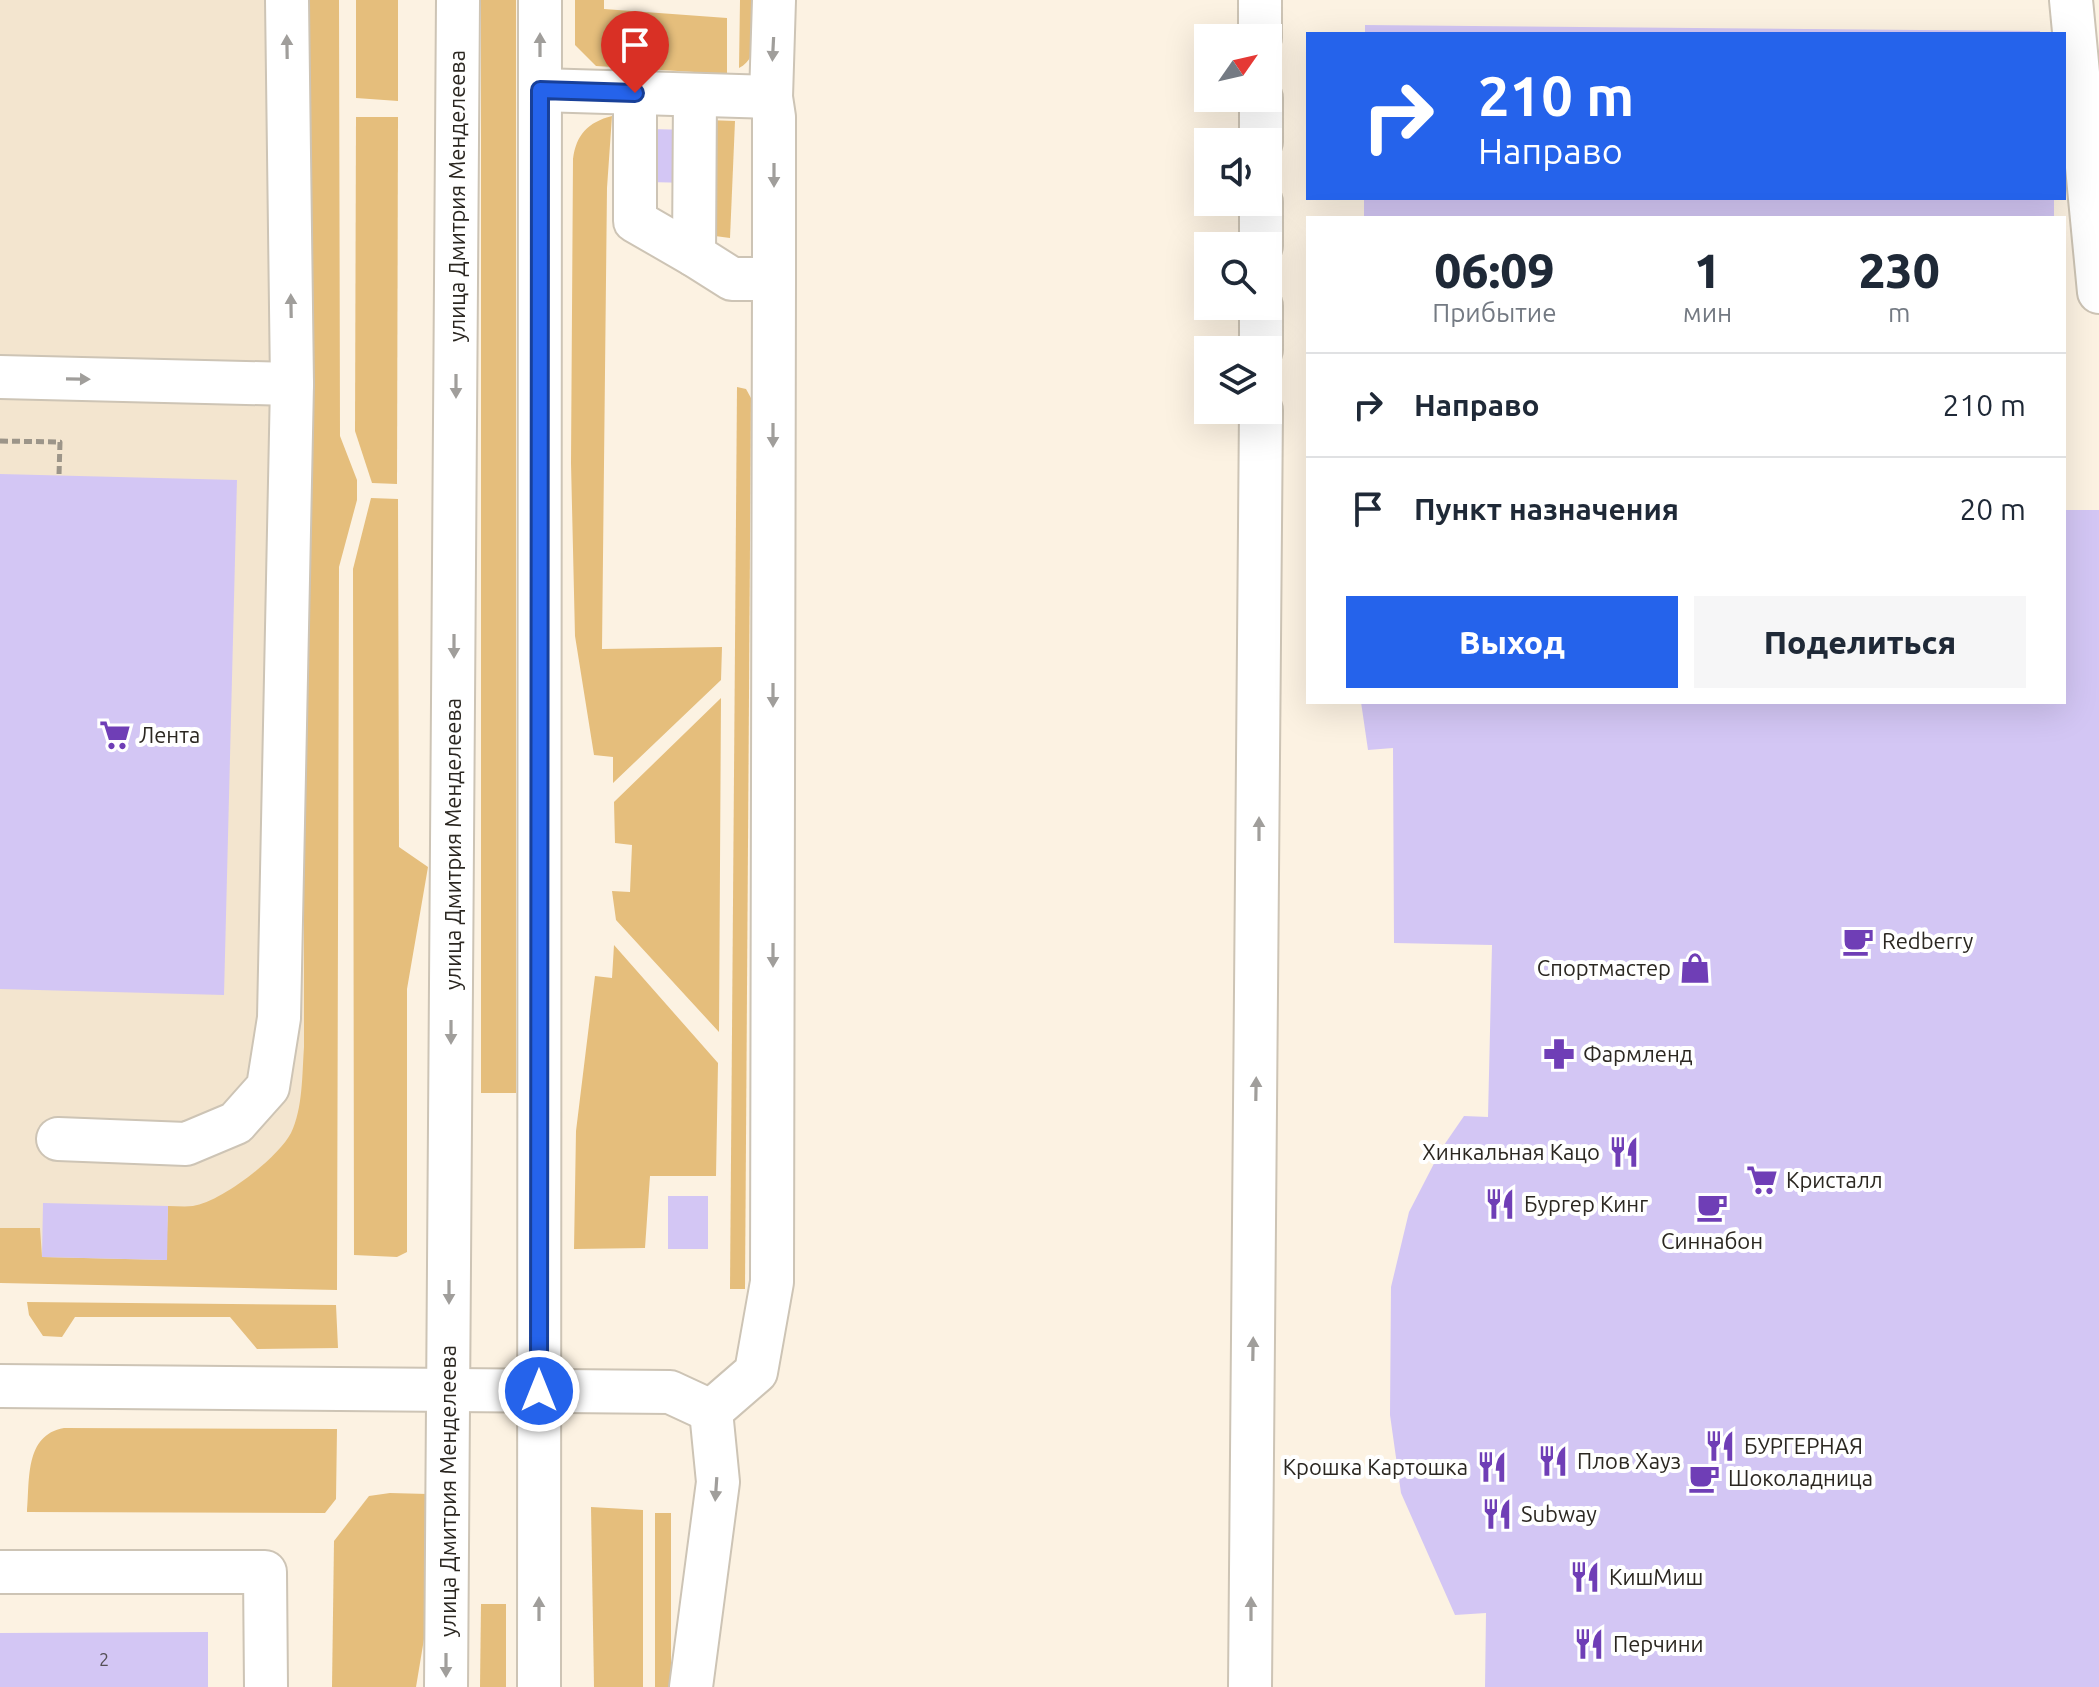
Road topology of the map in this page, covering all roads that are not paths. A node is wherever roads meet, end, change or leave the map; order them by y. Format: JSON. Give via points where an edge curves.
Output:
{"nodes":[{"id":1,"x":287,"y":0,"type":"edge"},
{"id":2,"x":458,"y":0,"type":"edge"},
{"id":3,"x":540,"y":0,"type":"edge"},
{"id":4,"x":774,"y":0,"type":"edge"},
{"id":5,"x":1260,"y":0,"type":"edge"},
{"id":6,"x":2071,"y":0,"type":"edge"},
{"id":7,"x":1260,"y":24,"type":"edge"},
{"id":8,"x":540,"y":90,"type":"junction"},
{"id":9,"x":635,"y":93,"type":"junction"},
{"id":10,"x":695,"y":95,"type":"junction"},
{"id":11,"x":771,"y":97,"type":"junction"},
{"id":12,"x":694,"y":255,"type":"junction"},
{"id":13,"x":774,"y":279,"type":"junction"},
{"id":14,"x":2099,"y":292,"type":"edge"},
{"id":15,"x":0,"y":377,"type":"edge"},
{"id":16,"x":292,"y":384,"type":"junction"},
{"id":17,"x":1261,"y":424,"type":"edge"},
{"id":18,"x":58,"y":1139,"type":"dead end"},
{"id":19,"x":0,"y":1386,"type":"edge"},
{"id":20,"x":449,"y":1391,"type":"junction"},
{"id":21,"x":539,"y":1391,"type":"junction"},
{"id":22,"x":711,"y":1411,"type":"junction"},
{"id":23,"x":0,"y":1572,"type":"edge"},
{"id":24,"x":266,"y":1687,"type":"edge"},
{"id":25,"x":446,"y":1687,"type":"edge"},
{"id":26,"x":539,"y":1687,"type":"edge"},
{"id":27,"x":691,"y":1687,"type":"edge"},
{"id":28,"x":1250,"y":1687,"type":"edge"}],
"edges":[{"from":16,"to":1,"type":"street","one_way":true},
{"from":2,"to":20,"type":"street","name":"улица Дмитрия Менделеева","one_way":true},
{"from":8,"to":3,"type":"street","one_way":true},
{"from":4,"to":11,"type":"street","one_way":true},
{"from":5,"to":7,"type":"street"},
{"from":6,"to":14,"type":"street"},
{"from":8,"to":9,"type":"street"},
{"from":8,"to":21,"type":"street"},
{"from":9,"to":10,"type":"street"},
{"from":9,"to":12,"type":"street","via":[[635,221]]},
{"from":10,"to":11,"type":"street"},
{"from":10,"to":12,"type":"street"},
{"from":11,"to":13,"type":"street","one_way":true},
{"from":12,"to":13,"type":"street","via":[[732,279]]},
{"from":13,"to":22,"type":"street","one_way":true,"via":[[772,1282],[756,1372]]},
{"from":15,"to":16,"type":"street","one_way":true},
{"from":16,"to":18,"type":"street","via":[[279,1018],[268,1087],[236,1123],[186,1144]]},
{"from":28,"to":17,"type":"street","one_way":true},
{"from":19,"to":20,"type":"street"},
{"from":20,"to":21,"type":"street"},
{"from":20,"to":25,"type":"street","name":"улица Дмитрия Менделеева","one_way":true},
{"from":21,"to":22,"type":"street","via":[[670,1392]]},
{"from":26,"to":21,"type":"street","one_way":true},
{"from":22,"to":27,"type":"street","one_way":true,"via":[[718,1482]]},
{"from":23,"to":24,"type":"street","via":[[265,1572]]}]}
